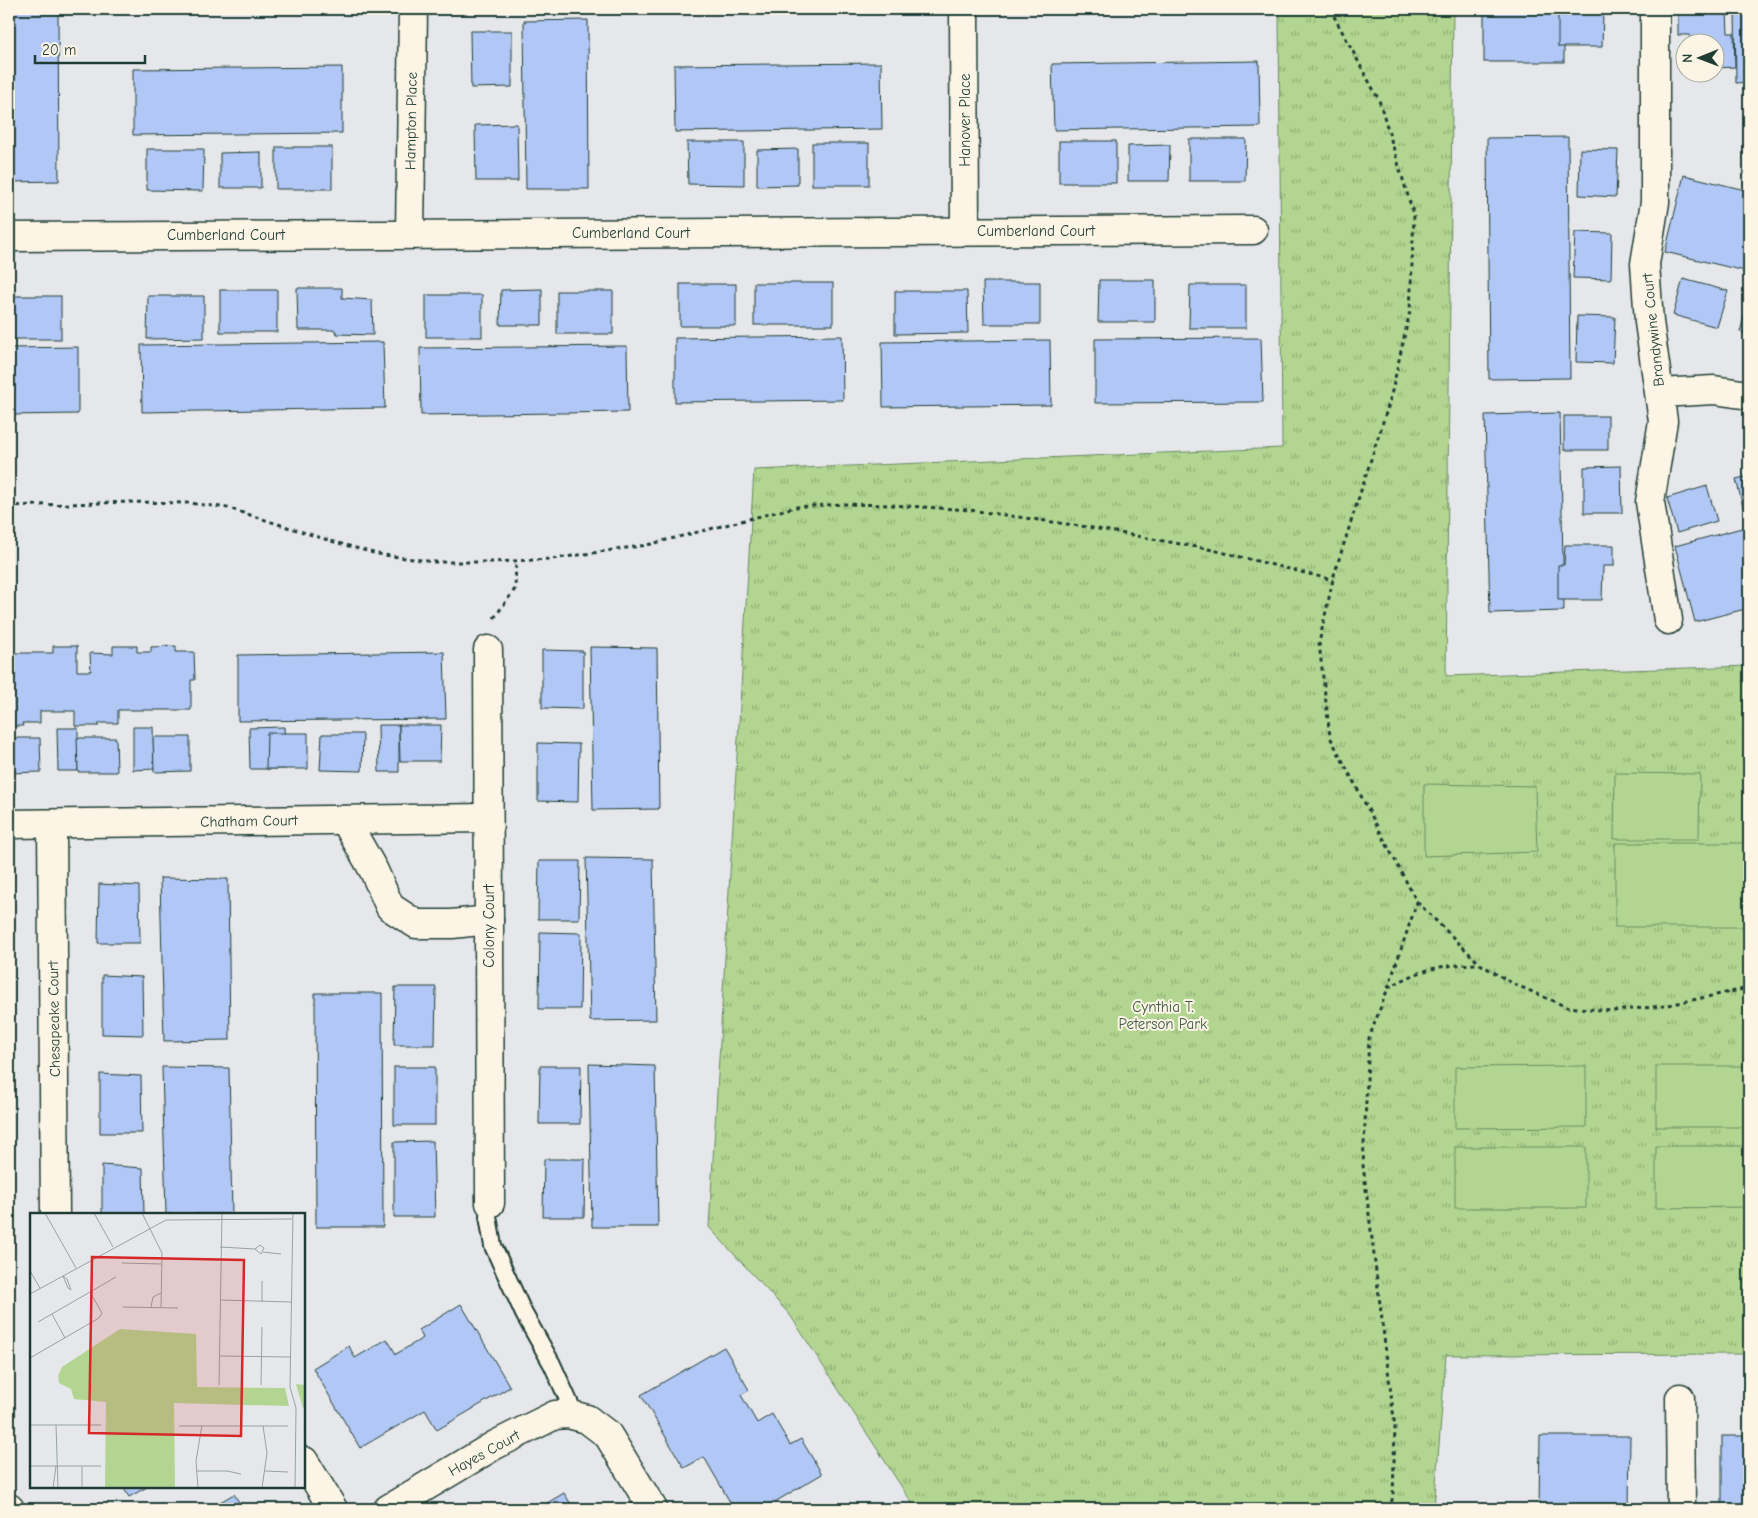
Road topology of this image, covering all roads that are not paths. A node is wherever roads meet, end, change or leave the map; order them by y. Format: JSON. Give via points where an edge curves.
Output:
{"nodes":[{"id":1,"x":413,"y":9,"type":"edge"},
{"id":2,"x":964,"y":9,"type":"edge"},
{"id":3,"x":1655,"y":9,"type":"edge"},
{"id":4,"x":1253,"y":230,"type":"dead end"},
{"id":5,"x":965,"y":231,"type":"junction"},
{"id":6,"x":410,"y":234,"type":"junction"},
{"id":7,"x":9,"y":237,"type":"edge"},
{"id":8,"x":1660,"y":392,"type":"junction"},
{"id":9,"x":1749,"y":395,"type":"edge"},
{"id":10,"x":1668,"y":620,"type":"dead end"},
{"id":11,"x":488,"y":650,"type":"road end"},
{"id":12,"x":488,"y":818,"type":"junction"},
{"id":13,"x":345,"y":820,"type":"junction"},
{"id":14,"x":9,"y":824,"type":"edge"},
{"id":15,"x":52,"y":824,"type":"junction"},
{"id":16,"x":489,"y":920,"type":"junction"},
{"id":17,"x":490,"y":1203,"type":"joint"},
{"id":18,"x":56,"y":1213,"type":"edge"},
{"id":19,"x":1680,"y":1398,"type":"dead end"},
{"id":20,"x":581,"y":1417,"type":"junction"},
{"id":21,"x":305,"y":1463,"type":"edge"},
{"id":22,"x":333,"y":1509,"type":"edge"},
{"id":23,"x":388,"y":1509,"type":"edge"},
{"id":24,"x":653,"y":1509,"type":"edge"},
{"id":25,"x":1681,"y":1509,"type":"edge"}],
"edges":[{"from":1,"to":6,"type":"street","name":"Hampton Place"},
{"from":2,"to":5,"type":"street","name":"Hanover Place"},
{"from":3,"to":8,"type":"street","name":"Brandywine Court","via":[[1655,202],[1645,264],[1649,322]]},
{"from":4,"to":5,"type":"street","name":"Cumberland Court"},
{"from":5,"to":6,"type":"street","name":"Cumberland Court"},
{"from":6,"to":7,"type":"street","name":"Cumberland Court"},
{"from":8,"to":9,"type":"street","via":[[1714,390]]},
{"from":8,"to":10,"type":"street","name":"Brandywine Court","via":[[1663,421],[1650,502]]},
{"from":11,"to":12,"type":"street","name":"Colony Court"},
{"from":12,"to":13,"type":"street","name":"Chatham Court"},
{"from":12,"to":16,"type":"street","name":"Colony Court"},
{"from":13,"to":15,"type":"street","name":"Chatham Court"},
{"from":13,"to":16,"type":"street","via":[[390,907],[416,924]]},
{"from":14,"to":15,"type":"street","name":"Chatham Court"},
{"from":15,"to":18,"type":"street","name":"Chesapeake Court"},
{"from":16,"to":17,"type":"street","name":"Colony Court"},
{"from":17,"to":20,"type":"lane","via":[[488,1216],[493,1246],[524,1314]]},
{"from":19,"to":25,"type":"street"},
{"from":20,"to":23,"type":"street","name":"Hayes Court","via":[[555,1415],[495,1445]]},
{"from":20,"to":24,"type":"street","via":[[608,1435]]},
{"from":21,"to":22,"type":"street"}]}
